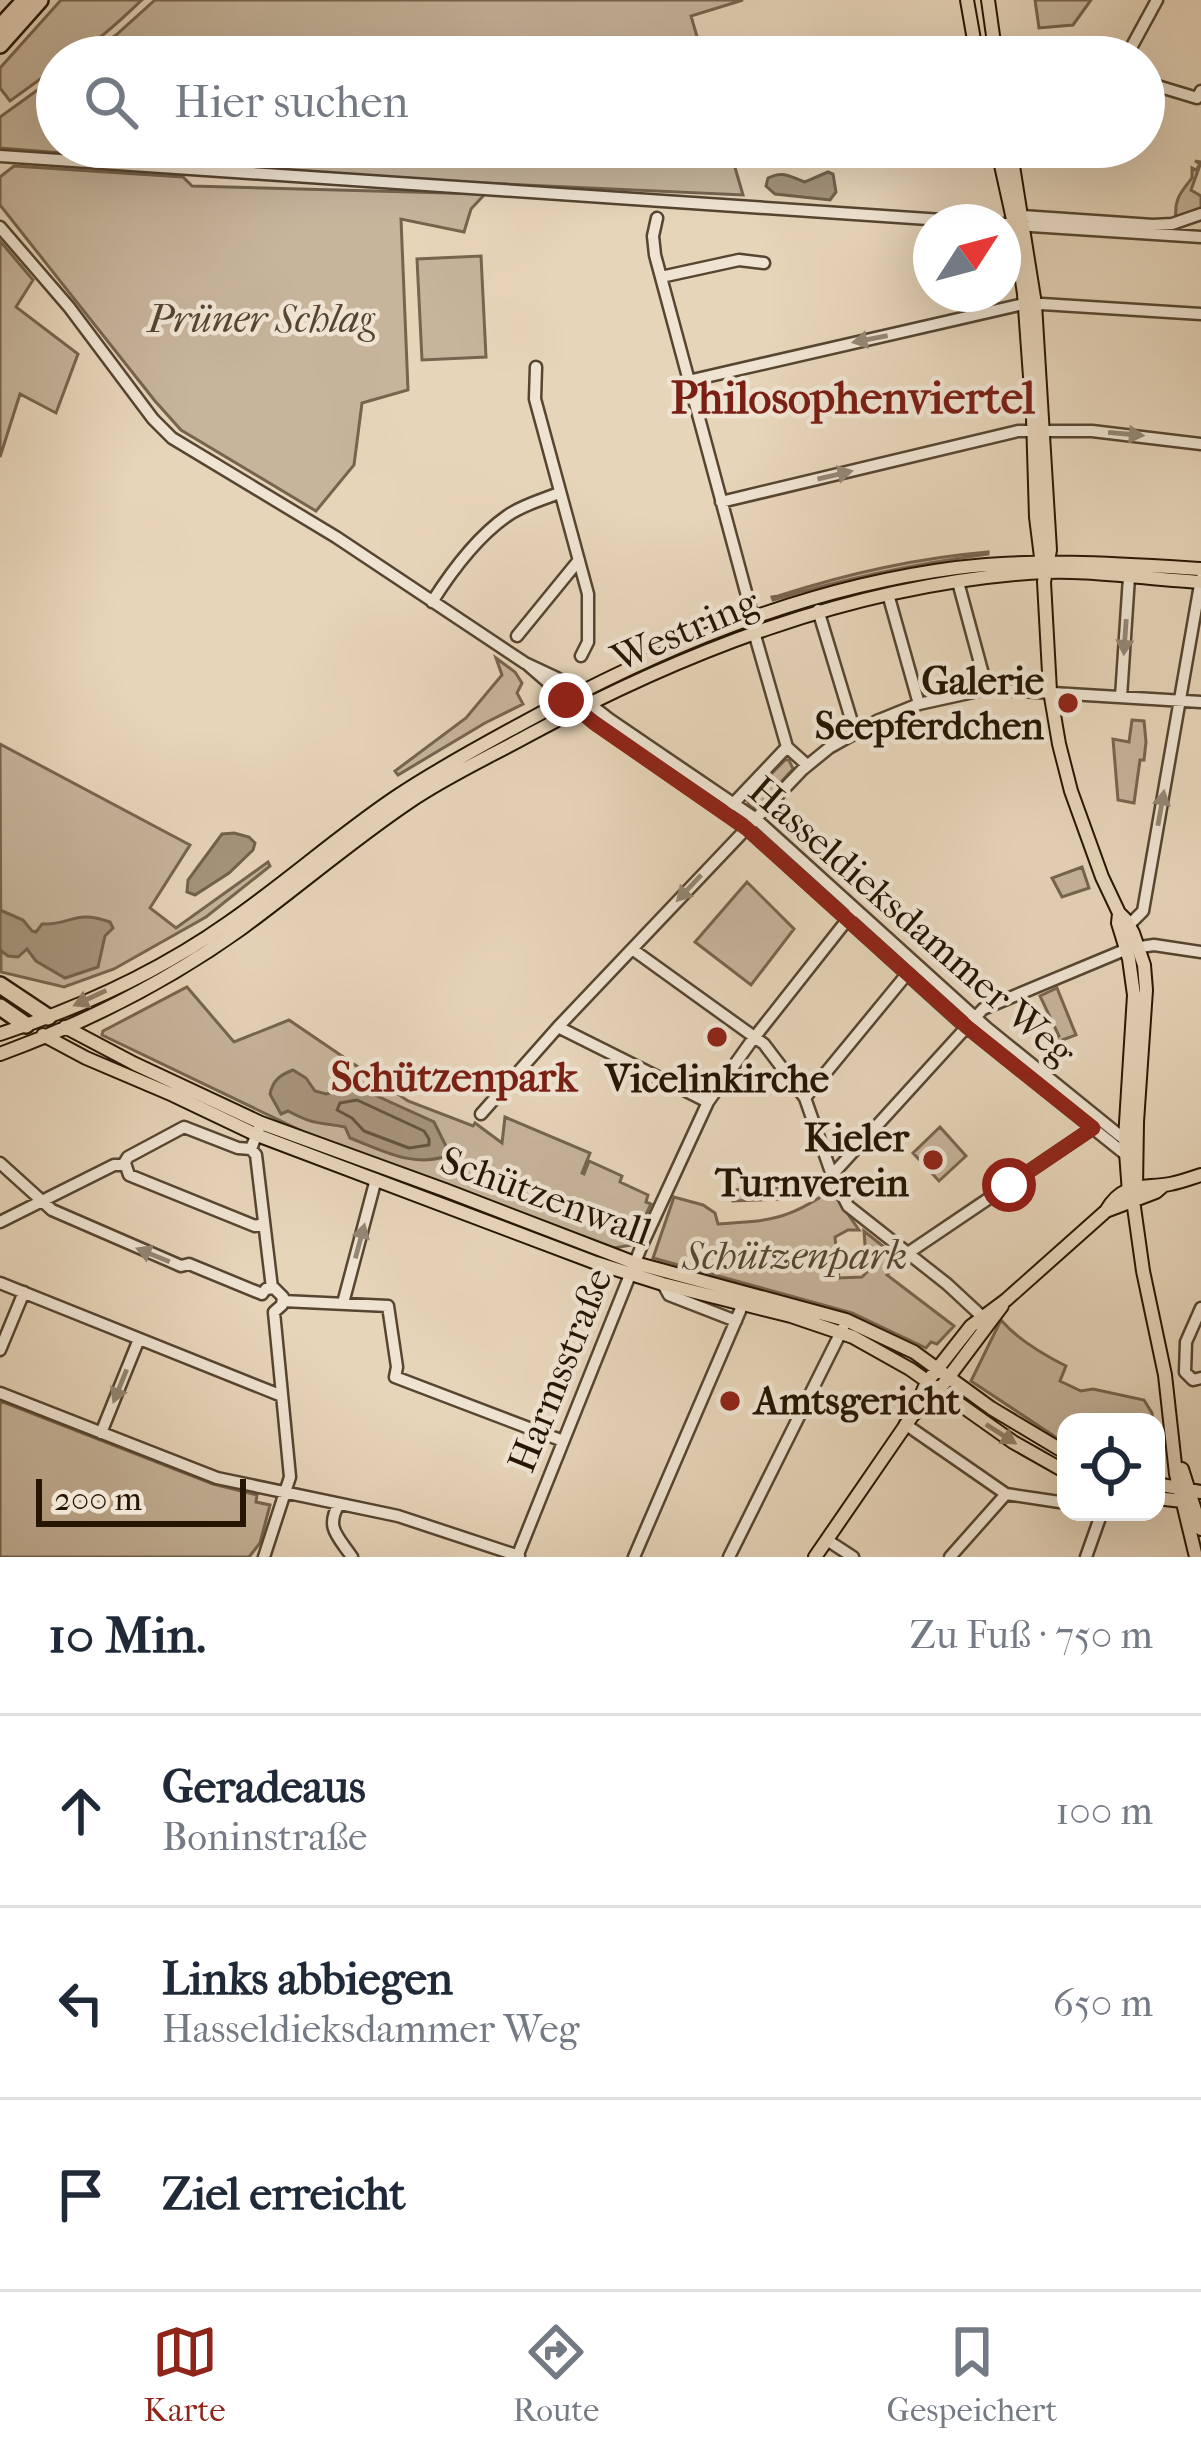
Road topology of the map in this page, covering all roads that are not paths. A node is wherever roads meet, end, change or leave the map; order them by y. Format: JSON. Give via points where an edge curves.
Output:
{"nodes":[{"id":1,"x":25,"y":0,"type":"edge"},
{"id":2,"x":40,"y":0,"type":"edge"},
{"id":3,"x":967,"y":0,"type":"edge"},
{"id":4,"x":988,"y":0,"type":"edge"},
{"id":5,"x":1157,"y":0,"type":"edge"},
{"id":6,"x":0,"y":27,"type":"edge"},
{"id":7,"x":973,"y":36,"type":"edge"},
{"id":8,"x":993,"y":36,"type":"edge"},
{"id":9,"x":1137,"y":36,"type":"edge"},
{"id":10,"x":0,"y":45,"type":"edge"},
{"id":11,"x":1165,"y":88,"type":"edge"},
{"id":12,"x":1201,"y":91,"type":"edge"},
{"id":13,"x":0,"y":156,"type":"edge"},
{"id":14,"x":36,"y":158,"type":"edge"},
{"id":15,"x":177,"y":168,"type":"edge"},
{"id":16,"x":1002,"y":168,"type":"edge"},
{"id":17,"x":1015,"y":168,"type":"edge"},
{"id":18,"x":1201,"y":214,"type":"edge"},
{"id":19,"x":658,"y":218,"type":"dead end"},
{"id":20,"x":913,"y":218,"type":"edge"},
{"id":21,"x":1026,"y":221,"type":"junction"},
{"id":22,"x":0,"y":227,"type":"edge"},
{"id":23,"x":1201,"y":237,"type":"edge"},
{"id":24,"x":764,"y":262,"type":"dead end"},
{"id":25,"x":661,"y":277,"type":"junction"},
{"id":26,"x":1030,"y":304,"type":"junction"},
{"id":27,"x":1201,"y":314,"type":"edge"},
{"id":28,"x":536,"y":367,"type":"dead end"},
{"id":29,"x":688,"y":382,"type":"junction"},
{"id":30,"x":1039,"y":430,"type":"junction"},
{"id":31,"x":1201,"y":444,"type":"edge"},
{"id":32,"x":559,"y":493,"type":"junction"},
{"id":33,"x":721,"y":502,"type":"junction"},
{"id":34,"x":579,"y":560,"type":"junction"},
{"id":35,"x":1044,"y":566,"type":"junction"},
{"id":36,"x":1201,"y":569,"type":"edge"},
{"id":37,"x":1129,"y":577,"type":"junction"},
{"id":38,"x":1201,"y":581,"type":"edge"},
{"id":39,"x":958,"y":582,"type":"junction"},
{"id":40,"x":888,"y":594,"type":"junction"},
{"id":41,"x":432,"y":602,"type":"junction"},
{"id":42,"x":818,"y":610,"type":"junction"},
{"id":43,"x":754,"y":624,"type":"junction"},
{"id":44,"x":517,"y":636,"type":"dead end"},
{"id":45,"x":581,"y":656,"type":"dead end"},
{"id":46,"x":987,"y":689,"type":"junction"},
{"id":47,"x":1049,"y":691,"type":"junction"},
{"id":48,"x":1121,"y":697,"type":"junction"},
{"id":49,"x":1179,"y":700,"type":"junction"},
{"id":50,"x":577,"y":702,"type":"junction"},
{"id":51,"x":1201,"y":702,"type":"edge"},
{"id":52,"x":919,"y":704,"type":"junction"},
{"id":53,"x":855,"y":732,"type":"junction"},
{"id":54,"x":788,"y":747,"type":"junction"},
{"id":55,"x":807,"y":765,"type":"junction"},
{"id":56,"x":729,"y":808,"type":"junction"},
{"id":57,"x":751,"y":823,"type":"junction"},
{"id":58,"x":857,"y":908,"type":"junction"},
{"id":59,"x":1119,"y":914,"type":"junction"},
{"id":60,"x":847,"y":920,"type":"junction"},
{"id":61,"x":1129,"y":925,"type":"junction"},
{"id":62,"x":1133,"y":947,"type":"junction"},
{"id":63,"x":632,"y":949,"type":"junction"},
{"id":64,"x":1201,"y":952,"type":"edge"},
{"id":65,"x":907,"y":974,"type":"junction"},
{"id":66,"x":132,"y":979,"type":"junction"},
{"id":67,"x":0,"y":986,"type":"edge"},
{"id":68,"x":135,"y":994,"type":"junction"},
{"id":69,"x":0,"y":1007,"type":"edge"},
{"id":70,"x":48,"y":1017,"type":"junction"},
{"id":71,"x":971,"y":1022,"type":"junction"},
{"id":72,"x":26,"y":1025,"type":"junction"},
{"id":73,"x":559,"y":1027,"type":"junction"},
{"id":74,"x":65,"y":1028,"type":"junction"},
{"id":75,"x":0,"y":1034,"type":"edge"},
{"id":76,"x":45,"y":1036,"type":"junction"},
{"id":77,"x":754,"y":1037,"type":"junction"},
{"id":78,"x":0,"y":1054,"type":"edge"},
{"id":79,"x":805,"y":1098,"type":"junction"},
{"id":80,"x":708,"y":1102,"type":"junction"},
{"id":81,"x":481,"y":1114,"type":"dead end"},
{"id":82,"x":1093,"y":1128,"type":"junction"},
{"id":83,"x":259,"y":1129,"type":"junction"},
{"id":84,"x":1128,"y":1147,"type":"junction"},
{"id":85,"x":251,"y":1149,"type":"junction"},
{"id":86,"x":0,"y":1163,"type":"edge"},
{"id":87,"x":125,"y":1163,"type":"junction"},
{"id":88,"x":832,"y":1174,"type":"junction"},
{"id":89,"x":1201,"y":1175,"type":"edge"},
{"id":90,"x":376,"y":1179,"type":"junction"},
{"id":91,"x":1132,"y":1192,"type":"junction"},
{"id":92,"x":44,"y":1202,"type":"junction"},
{"id":93,"x":0,"y":1222,"type":"edge"},
{"id":94,"x":264,"y":1224,"type":"junction"},
{"id":95,"x":908,"y":1253,"type":"junction"},
{"id":96,"x":633,"y":1269,"type":"junction"},
{"id":97,"x":0,"y":1283,"type":"edge"},
{"id":98,"x":663,"y":1283,"type":"junction"},
{"id":99,"x":267,"y":1291,"type":"junction"},
{"id":100,"x":24,"y":1292,"type":"junction"},
{"id":101,"x":743,"y":1298,"type":"junction"},
{"id":102,"x":284,"y":1301,"type":"junction"},
{"id":103,"x":344,"y":1303,"type":"junction"},
{"id":104,"x":1201,"y":1308,"type":"edge"},
{"id":105,"x":274,"y":1312,"type":"junction"},
{"id":106,"x":986,"y":1320,"type":"junction"},
{"id":107,"x":736,"y":1321,"type":"junction"},
{"id":108,"x":844,"y":1326,"type":"junction"},
{"id":109,"x":139,"y":1339,"type":"junction"},
{"id":110,"x":0,"y":1350,"type":"edge"},
{"id":111,"x":937,"y":1369,"type":"junction"},
{"id":112,"x":949,"y":1378,"type":"junction"},
{"id":113,"x":1194,"y":1378,"type":"edge"},
{"id":114,"x":933,"y":1386,"type":"junction"},
{"id":115,"x":0,"y":1393,"type":"edge"},
{"id":116,"x":282,"y":1396,"type":"junction"},
{"id":117,"x":908,"y":1420,"type":"junction"},
{"id":118,"x":101,"y":1433,"type":"junction"},
{"id":119,"x":563,"y":1441,"type":"junction"},
{"id":120,"x":1174,"y":1445,"type":"junction"},
{"id":121,"x":1057,"y":1448,"type":"edge"},
{"id":122,"x":1057,"y":1467,"type":"edge"},
{"id":123,"x":1165,"y":1471,"type":"edge"},
{"id":124,"x":286,"y":1492,"type":"junction"},
{"id":125,"x":1006,"y":1494,"type":"junction"},
{"id":126,"x":1191,"y":1496,"type":"edge"},
{"id":127,"x":1057,"y":1502,"type":"edge"},
{"id":128,"x":339,"y":1504,"type":"junction"},
{"id":129,"x":1099,"y":1521,"type":"edge"},
{"id":130,"x":1201,"y":1529,"type":"edge"},
{"id":131,"x":827,"y":1540,"type":"junction"},
{"id":132,"x":519,"y":1556,"type":"edge"},
{"id":133,"x":264,"y":1557,"type":"edge"},
{"id":134,"x":352,"y":1557,"type":"edge"},
{"id":135,"x":634,"y":1557,"type":"edge"},
{"id":136,"x":729,"y":1557,"type":"edge"},
{"id":137,"x":815,"y":1557,"type":"edge"},
{"id":138,"x":853,"y":1557,"type":"edge"},
{"id":139,"x":950,"y":1557,"type":"edge"},
{"id":140,"x":1086,"y":1557,"type":"edge"},
{"id":141,"x":1196,"y":1557,"type":"edge"}],
"edges":[{"from":1,"to":6,"type":"highway"},
{"from":2,"to":10,"type":"highway"},
{"from":3,"to":7,"type":"main road"},
{"from":4,"to":8,"type":"main road"},
{"from":5,"to":9,"type":"street"},
{"from":11,"to":12,"type":"street","via":[[1197,98]]},
{"from":13,"to":14,"type":"street"},
{"from":15,"to":20,"type":"street"},
{"from":16,"to":26,"type":"main road"},
{"from":17,"to":21,"type":"main road"},
{"from":18,"to":21,"type":"street","via":[[1153,225]]},
{"from":19,"to":25,"type":"street","via":[[653,242]]},
{"from":21,"to":23,"type":"street"},
{"from":21,"to":26,"type":"main road"},
{"from":22,"to":41,"type":"street","name":"Hasseldieksdammer Weg","via":[[172,438]]},
{"from":24,"to":25,"type":"street"},
{"from":25,"to":29,"type":"street"},
{"from":26,"to":27,"type":"street"},
{"from":26,"to":29,"type":"street","one_way":true},
{"from":26,"to":30,"type":"main road"},
{"from":28,"to":32,"type":"street","via":[[535,399]]},
{"from":29,"to":33,"type":"street"},
{"from":30,"to":31,"type":"street","one_way":true},
{"from":33,"to":30,"type":"street","one_way":true},
{"from":30,"to":35,"type":"main road","via":[[1050,550]]},
{"from":32,"to":34,"type":"street"},
{"from":32,"to":41,"type":"street","via":[[503,518]]},
{"from":33,"to":43,"type":"street"},
{"from":34,"to":44,"type":"street"},
{"from":34,"to":45,"type":"street","via":[[589,610]]},
{"from":35,"to":36,"type":"main road","name":"Westring"},
{"from":35,"to":37,"type":"main road","name":"Westring"},
{"from":35,"to":39,"type":"main road","name":"Westring"},
{"from":35,"to":43,"type":"main road","name":"Westring","via":[[954,568],[883,581]]},
{"from":35,"to":47,"type":"main road"},
{"from":37,"to":38,"type":"main road","name":"Westring"},
{"from":37,"to":48,"type":"street","one_way":true},
{"from":38,"to":49,"type":"street"},
{"from":39,"to":40,"type":"main road","name":"Westring"},
{"from":39,"to":46,"type":"street"},
{"from":40,"to":42,"type":"main road","name":"Westring"},
{"from":40,"to":52,"type":"street"},
{"from":41,"to":50,"type":"street","name":"Hasseldieksdammer Weg","via":[[552,675]]},
{"from":42,"to":43,"type":"main road","name":"Westring"},
{"from":42,"to":53,"type":"street"},
{"from":43,"to":50,"type":"main road","name":"Westring","via":[[722,627],[669,650]]},
{"from":43,"to":54,"type":"street"},
{"from":46,"to":47,"type":"street"},
{"from":46,"to":52,"type":"street"},
{"from":47,"to":48,"type":"street"},
{"from":47,"to":59,"type":"main road","via":[[1071,791]]},
{"from":48,"to":49,"type":"street"},
{"from":49,"to":51,"type":"street"},
{"from":61,"to":49,"type":"street","one_way":true,"via":[[1143,911]]},
{"from":50,"to":56,"type":"street","name":"Hasseldieksdammer Weg"},
{"from":50,"to":66,"type":"main road","name":"Westring","via":[[458,758],[229,922]]},
{"from":50,"to":68,"type":"main road","name":"Westring","via":[[408,803],[233,934]]},
{"from":52,"to":53,"type":"street"},
{"from":53,"to":55,"type":"street"},
{"from":54,"to":55,"type":"street"},
{"from":54,"to":56,"type":"street"},
{"from":55,"to":57,"type":"street"},
{"from":56,"to":57,"type":"street","name":"Hasseldieksdammer Weg"},
{"from":57,"to":58,"type":"street","name":"Hasseldieksdammer Weg"},
{"from":57,"to":60,"type":"street","name":"Hasseldieksdammer Weg"},
{"from":57,"to":63,"type":"street","one_way":true},
{"from":58,"to":60,"type":"street","name":"Harmsstraße"},
{"from":58,"to":71,"type":"street","name":"Hasseldieksdammer Weg"},
{"from":59,"to":61,"type":"main road"},
{"from":59,"to":62,"type":"main road"},
{"from":60,"to":65,"type":"street","name":"Hasseldieksdammer Weg"},
{"from":60,"to":77,"type":"street","name":"Harmsstraße"},
{"from":61,"to":62,"type":"main road"},
{"from":62,"to":64,"type":"street"},
{"from":62,"to":71,"type":"street","via":[[983,1009]]},
{"from":62,"to":84,"type":"main road","via":[[1146,990]]},
{"from":63,"to":73,"type":"street"},
{"from":63,"to":77,"type":"street"},
{"from":65,"to":71,"type":"street","name":"Hasseldieksdammer Weg"},
{"from":65,"to":79,"type":"street"},
{"from":66,"to":68,"type":"street","via":[[124,990]]},
{"from":66,"to":70,"type":"main road","name":"Westring","one_way":true},
{"from":67,"to":70,"type":"highway"},
{"from":68,"to":74,"type":"main road","name":"Westring"},
{"from":69,"to":72,"type":"highway"},
{"from":70,"to":72,"type":"main road","name":"Westring"},
{"from":70,"to":74,"type":"main road","name":"Schützenwall"},
{"from":71,"to":82,"type":"street","name":"Hasseldieksdammer Weg"},
{"from":71,"to":84,"type":"street","name":"Hasseldieksdammer Weg"},
{"from":71,"to":88,"type":"street"},
{"from":72,"to":75,"type":"main road","name":"Westring"},
{"from":72,"to":76,"type":"main road","name":"Schützenwall"},
{"from":73,"to":80,"type":"street"},
{"from":73,"to":81,"type":"street"},
{"from":74,"to":76,"type":"main road","name":"Westring"},
{"from":74,"to":83,"type":"main road","name":"Schützenwall"},
{"from":76,"to":78,"type":"main road","name":"Westring"},
{"from":76,"to":83,"type":"main road","name":"Schützenwall"},
{"from":77,"to":79,"type":"street"},
{"from":77,"to":80,"type":"street","name":"Harmsstraße"},
{"from":79,"to":88,"type":"street"},
{"from":80,"to":96,"type":"street","name":"Harmsstraße"},
{"from":82,"to":84,"type":"street","name":"Hasseldieksdammer Weg"},
{"from":82,"to":95,"type":"street"},
{"from":83,"to":85,"type":"street"},
{"from":83,"to":90,"type":"main road","name":"Schützenwall"},
{"from":83,"to":96,"type":"main road","name":"Schützenwall","via":[[446,1190]]},
{"from":84,"to":91,"type":"main road"},
{"from":85,"to":87,"type":"street","via":[[184,1127]]},
{"from":85,"to":94,"type":"street"},
{"from":86,"to":92,"type":"street"},
{"from":87,"to":92,"type":"street"},
{"from":87,"to":94,"type":"street","via":[[130,1175]]},
{"from":88,"to":95,"type":"street","via":[[848,1206]]},
{"from":89,"to":91,"type":"main road"},
{"from":90,"to":96,"type":"main road","name":"Schützenwall"},
{"from":103,"to":90,"type":"street","one_way":true},
{"from":91,"to":106,"type":"main road"},
{"from":91,"to":120,"type":"main road"},
{"from":92,"to":93,"type":"street"},
{"from":99,"to":92,"type":"street","one_way":true,"via":[[181,1266]]},
{"from":94,"to":99,"type":"street"},
{"from":95,"to":106,"type":"street"},
{"from":96,"to":98,"type":"main road","name":"Schützenwall"},
{"from":96,"to":101,"type":"main road","name":"Schützenwall"},
{"from":96,"to":119,"type":"street","name":"Harmsstraße"},
{"from":97,"to":100,"type":"street"},
{"from":98,"to":101,"type":"main road","name":"Schützenwall"},
{"from":98,"to":107,"type":"street","name":"Schützenwall","via":[[669,1295]]},
{"from":99,"to":102,"type":"street"},
{"from":99,"to":105,"type":"street","via":[[262,1307]]},
{"from":100,"to":109,"type":"street"},
{"from":100,"to":110,"type":"street"},
{"from":101,"to":107,"type":"street"},
{"from":101,"to":108,"type":"main road","name":"Schützenwall"},
{"from":102,"to":103,"type":"street"},
{"from":102,"to":105,"type":"street"},
{"from":103,"to":119,"type":"street","via":[[388,1306],[395,1378]]},
{"from":104,"to":113,"type":"street","via":[[1186,1342],[1185,1372]]},
{"from":105,"to":116,"type":"street"},
{"from":106,"to":111,"type":"main road","via":[[970,1325]]},
{"from":106,"to":112,"type":"main road"},
{"from":107,"to":135,"type":"street"},
{"from":108,"to":111,"type":"main road","name":"Schützenwall"},
{"from":108,"to":114,"type":"main road","name":"Schützenwall"},
{"from":108,"to":136,"type":"street"},
{"from":109,"to":116,"type":"street"},
{"from":109,"to":118,"type":"street","one_way":true},
{"from":111,"to":112,"type":"main road","name":"Schützenwall"},
{"from":111,"to":114,"type":"main road"},
{"from":112,"to":114,"type":"main road"},
{"from":112,"to":121,"type":"main road","name":"Schützenwall"},
{"from":114,"to":117,"type":"main road"},
{"from":114,"to":122,"type":"main road","name":"Schützenwall","one_way":true},
{"from":115,"to":118,"type":"street"},
{"from":116,"to":124,"type":"street"},
{"from":117,"to":125,"type":"street"},
{"from":117,"to":131,"type":"main road"},
{"from":118,"to":124,"type":"street","via":[[217,1478]]},
{"from":119,"to":132,"type":"street","name":"Harmsstraße"},
{"from":120,"to":123,"type":"main road"},
{"from":120,"to":126,"type":"main road"},
{"from":124,"to":128,"type":"street"},
{"from":124,"to":133,"type":"street"},
{"from":125,"to":127,"type":"street"},
{"from":125,"to":139,"type":"street"},
{"from":126,"to":130,"type":"main road"},
{"from":126,"to":141,"type":"main road"},
{"from":128,"to":132,"type":"street"},
{"from":128,"to":134,"type":"street","via":[[331,1525]]},
{"from":129,"to":140,"type":"street"},
{"from":131,"to":137,"type":"main road"},
{"from":131,"to":138,"type":"street"}]}
